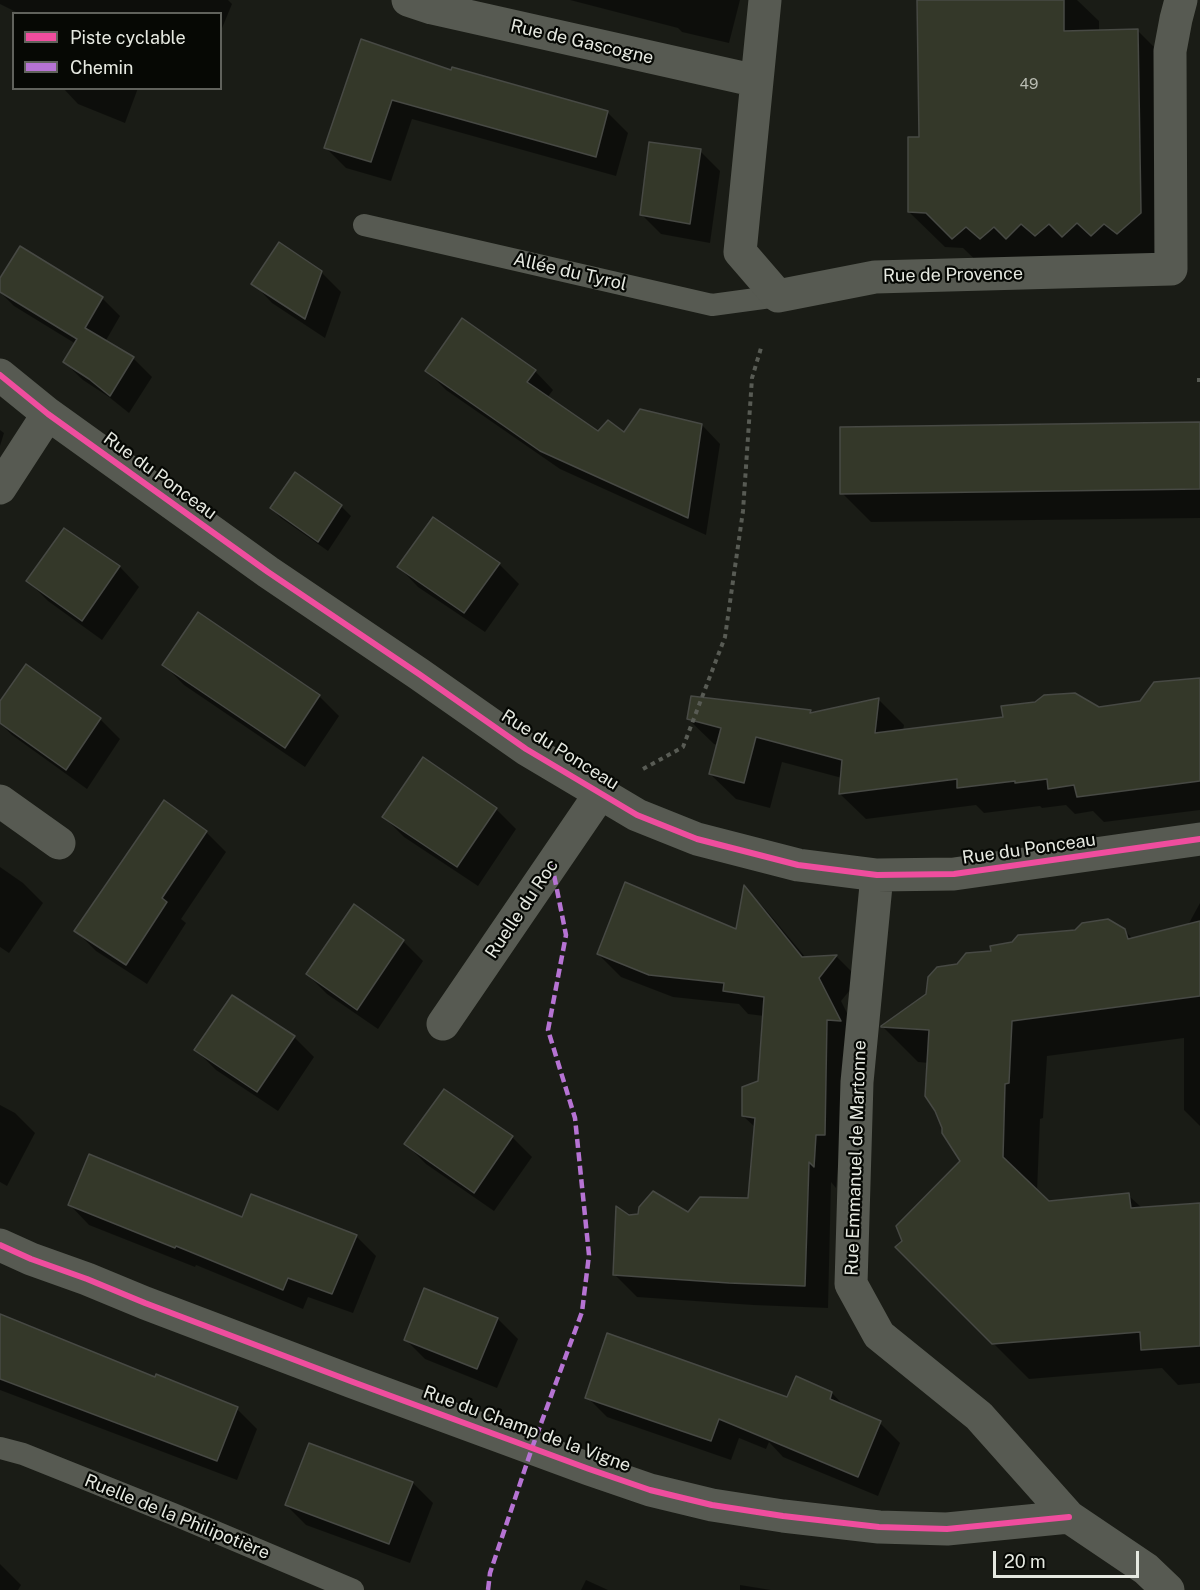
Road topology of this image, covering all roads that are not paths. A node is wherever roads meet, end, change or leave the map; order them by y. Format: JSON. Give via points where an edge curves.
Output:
{"nodes":[{"id":1,"x":408,"y":0,"type":"edge"},
{"id":2,"x":765,"y":0,"type":"edge"},
{"id":3,"x":1181,"y":0,"type":"edge"},
{"id":4,"x":757,"y":81,"type":"junction"},
{"id":5,"x":364,"y":225,"type":"dead end"},
{"id":6,"x":778,"y":296,"type":"junction"},
{"id":7,"x":0,"y":375,"type":"edge"},
{"id":8,"x":48,"y":414,"type":"junction"},
{"id":9,"x":0,"y":488,"type":"edge"},
{"id":10,"x":600,"y":794,"type":"junction"},
{"id":11,"x":0,"y":801,"type":"edge"},
{"id":12,"x":1200,"y":839,"type":"edge"},
{"id":13,"x":59,"y":843,"type":"dead end"},
{"id":14,"x":877,"y":875,"type":"junction"},
{"id":15,"x":443,"y":1024,"type":"dead end"},
{"id":16,"x":0,"y":1245,"type":"edge"},
{"id":17,"x":0,"y":1448,"type":"edge"},
{"id":18,"x":1069,"y":1517,"type":"junction"},
{"id":19,"x":353,"y":1590,"type":"edge"},
{"id":20,"x":1168,"y":1590,"type":"edge"}],
"edges":[{"from":1,"to":4,"type":"street","name":"Rue de Gascogne"},
{"from":2,"to":4,"type":"street"},
{"from":3,"to":6,"type":"street","name":"Rue de Provence","via":[[1170,51],[1171,269],[875,277]]},
{"from":4,"to":6,"type":"street","via":[[740,252]]},
{"from":5,"to":6,"type":"lane","name":"Allée du Tyrol","via":[[712,304]]},
{"from":7,"to":8,"type":"street","name":"Rue du Ponceau"},
{"from":8,"to":9,"type":"street"},
{"from":8,"to":10,"type":"street","name":"Rue du Ponceau","via":[[268,572],[526,749]]},
{"from":10,"to":14,"type":"street","name":"Rue du Ponceau","via":[[637,815],[697,839],[798,865]]},
{"from":10,"to":15,"type":"street","name":"Ruelle du Roc"},
{"from":11,"to":13,"type":"street"},
{"from":12,"to":14,"type":"street","name":"Rue du Ponceau","via":[[954,874]]},
{"from":14,"to":18,"type":"street","name":"Rue Emmanuel de Martonne","via":[[857,1082],[851,1284],[879,1335],[980,1416]]},
{"from":16,"to":18,"type":"street","name":"Rue du Champ de la Vigne","via":[[353,1382],[650,1490],[712,1505],[879,1527],[947,1529]]},
{"from":17,"to":19,"type":"lane","name":"Ruelle de la Philipotière","via":[[173,1514]]},
{"from":18,"to":20,"type":"street","name":"Rue Emmanuel de Martonne","via":[[1146,1569]]}]}
